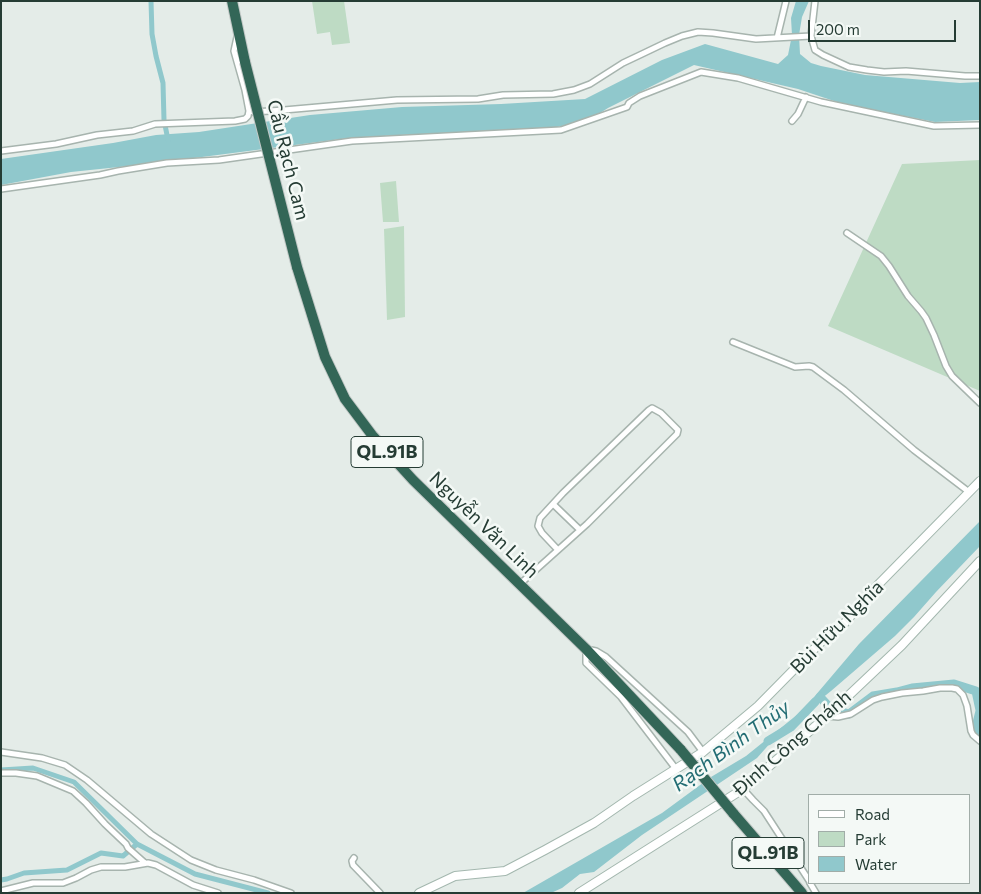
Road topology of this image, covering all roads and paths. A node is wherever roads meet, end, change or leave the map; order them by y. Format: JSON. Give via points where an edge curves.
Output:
{"nodes":[{"id":1,"x":232,"y":1,"type":"edge"},
{"id":2,"x":786,"y":1,"type":"edge"},
{"id":3,"x":815,"y":1,"type":"edge"},
{"id":4,"x":239,"y":32,"type":"junction"},
{"id":5,"x":811,"y":36,"type":"junction"},
{"id":6,"x":779,"y":38,"type":"junction"},
{"id":7,"x":980,"y":76,"type":"edge"},
{"id":8,"x":806,"y":97,"type":"junction"},
{"id":9,"x":249,"y":111,"type":"junction"},
{"id":10,"x":792,"y":121,"type":"dead end"},
{"id":11,"x":980,"y":125,"type":"edge"},
{"id":12,"x":1,"y":151,"type":"edge"},
{"id":13,"x":1,"y":189,"type":"edge"},
{"id":14,"x":847,"y":233,"type":"dead end"},
{"id":15,"x":297,"y":267,"type":"joint"},
{"id":16,"x":734,"y":342,"type":"dead end"},
{"id":17,"x":980,"y":403,"type":"edge"},
{"id":18,"x":980,"y":481,"type":"edge"},
{"id":19,"x":969,"y":492,"type":"junction"},
{"id":20,"x":553,"y":504,"type":"junction"},
{"id":21,"x":580,"y":530,"type":"junction"},
{"id":22,"x":558,"y":550,"type":"junction"},
{"id":23,"x":980,"y":562,"type":"edge"},
{"id":24,"x":520,"y":585,"type":"junction"},
{"id":25,"x":586,"y":649,"type":"junction"},
{"id":26,"x":831,"y":712,"type":"junction"},
{"id":27,"x":980,"y":740,"type":"edge"},
{"id":28,"x":1,"y":752,"type":"edge"},
{"id":29,"x":703,"y":752,"type":"junction"},
{"id":30,"x":676,"y":769,"type":"junction"},
{"id":31,"x":1,"y":773,"type":"edge"},
{"id":32,"x":743,"y":788,"type":"junction"},
{"id":33,"x":354,"y":858,"type":"dead end"},
{"id":34,"x":145,"y":863,"type":"junction"},
{"id":35,"x":808,"y":879,"type":"edge"},
{"id":36,"x":2,"y":891,"type":"edge"},
{"id":37,"x":218,"y":893,"type":"edge"},
{"id":38,"x":291,"y":893,"type":"edge"},
{"id":39,"x":380,"y":893,"type":"edge"},
{"id":40,"x":419,"y":893,"type":"edge"},
{"id":41,"x":579,"y":893,"type":"edge"},
{"id":42,"x":802,"y":893,"type":"edge"}],
"edges":[{"from":1,"to":4,"type":"highway","number":"QL.91B"},
{"from":2,"to":6,"type":"street"},
{"from":3,"to":5,"type":"street"},
{"from":4,"to":9,"type":"street","via":[[234,51]]},
{"from":4,"to":15,"type":"highway","name":"Cầu Rạch Cam","number":"QL.91B","bridge":true},
{"from":5,"to":6,"type":"street"},
{"from":5,"to":7,"type":"street","via":[[815,50],[849,67],[884,72]]},
{"from":6,"to":9,"type":"street","via":[[698,32],[664,43],[590,84],[553,94],[397,100]]},
{"from":8,"to":10,"type":"street"},
{"from":8,"to":11,"type":"street","via":[[934,126]]},
{"from":8,"to":13,"type":"street","via":[[738,78],[701,72],[640,96],[627,107],[561,130],[352,141],[219,160],[167,163]]},
{"from":9,"to":12,"type":"street","via":[[241,120],[155,124],[133,131]]},
{"from":14,"to":17,"type":"street","via":[[889,266],[926,318],[952,376]]},
{"from":15,"to":24,"type":"highway","name":"Nguyễn Văn Linh","number":"QL.91B","via":[[325,357],[345,399],[372,436],[402,468]]},
{"from":16,"to":19,"type":"street","via":[[795,367],[813,368]]},
{"from":18,"to":19,"type":"main road","name":"Bùi Hữu Nghĩa"},
{"from":19,"to":29,"type":"main road","name":"Bùi Hữu Nghĩa","via":[[843,625],[823,640],[758,706]]},
{"from":20,"to":21,"type":"street"},
{"from":20,"to":21,"type":"street","via":[[649,410],[652,408],[662,413],[678,430],[676,434]]},
{"from":20,"to":22,"type":"street","via":[[540,518],[538,526]]},
{"from":21,"to":22,"type":"street"},
{"from":22,"to":24,"type":"street"},
{"from":23,"to":26,"type":"main road","name":"Đinh Công Chánh","via":[[902,645]]},
{"from":24,"to":25,"type":"highway","name":"Nguyễn Văn Linh","number":"QL.91B"},
{"from":25,"to":29,"type":"street","via":[[606,657],[688,732]]},
{"from":25,"to":30,"type":"street","via":[[586,663],[621,697]]},
{"from":25,"to":42,"type":"highway","name":"Nguyễn Văn Linh","number":"QL.91B","bridge":true,"via":[[681,750]]},
{"from":26,"to":27,"type":"street","via":[[841,717],[882,697],[952,688],[964,695],[971,731]]},
{"from":26,"to":32,"type":"main road","name":"Đinh Công Chánh"},
{"from":28,"to":38,"type":"street","via":[[65,765],[151,834],[191,860]]},
{"from":29,"to":30,"type":"main road","name":"Bùi Hữu Nghĩa"},
{"from":30,"to":40,"type":"main road","name":"Bùi Hữu Nghĩa","via":[[594,823],[505,870],[455,876]]},
{"from":31,"to":34,"type":"street","via":[[37,776],[72,791]]},
{"from":32,"to":35,"type":"street","via":[[764,811]]},
{"from":32,"to":41,"type":"main road","name":"Đinh Công Chánh"},
{"from":33,"to":39,"type":"street","via":[[353,865]]},
{"from":34,"to":36,"type":"street","via":[[97,868],[64,883],[33,882]]},
{"from":34,"to":37,"type":"street","via":[[156,865],[193,886]]}]}
